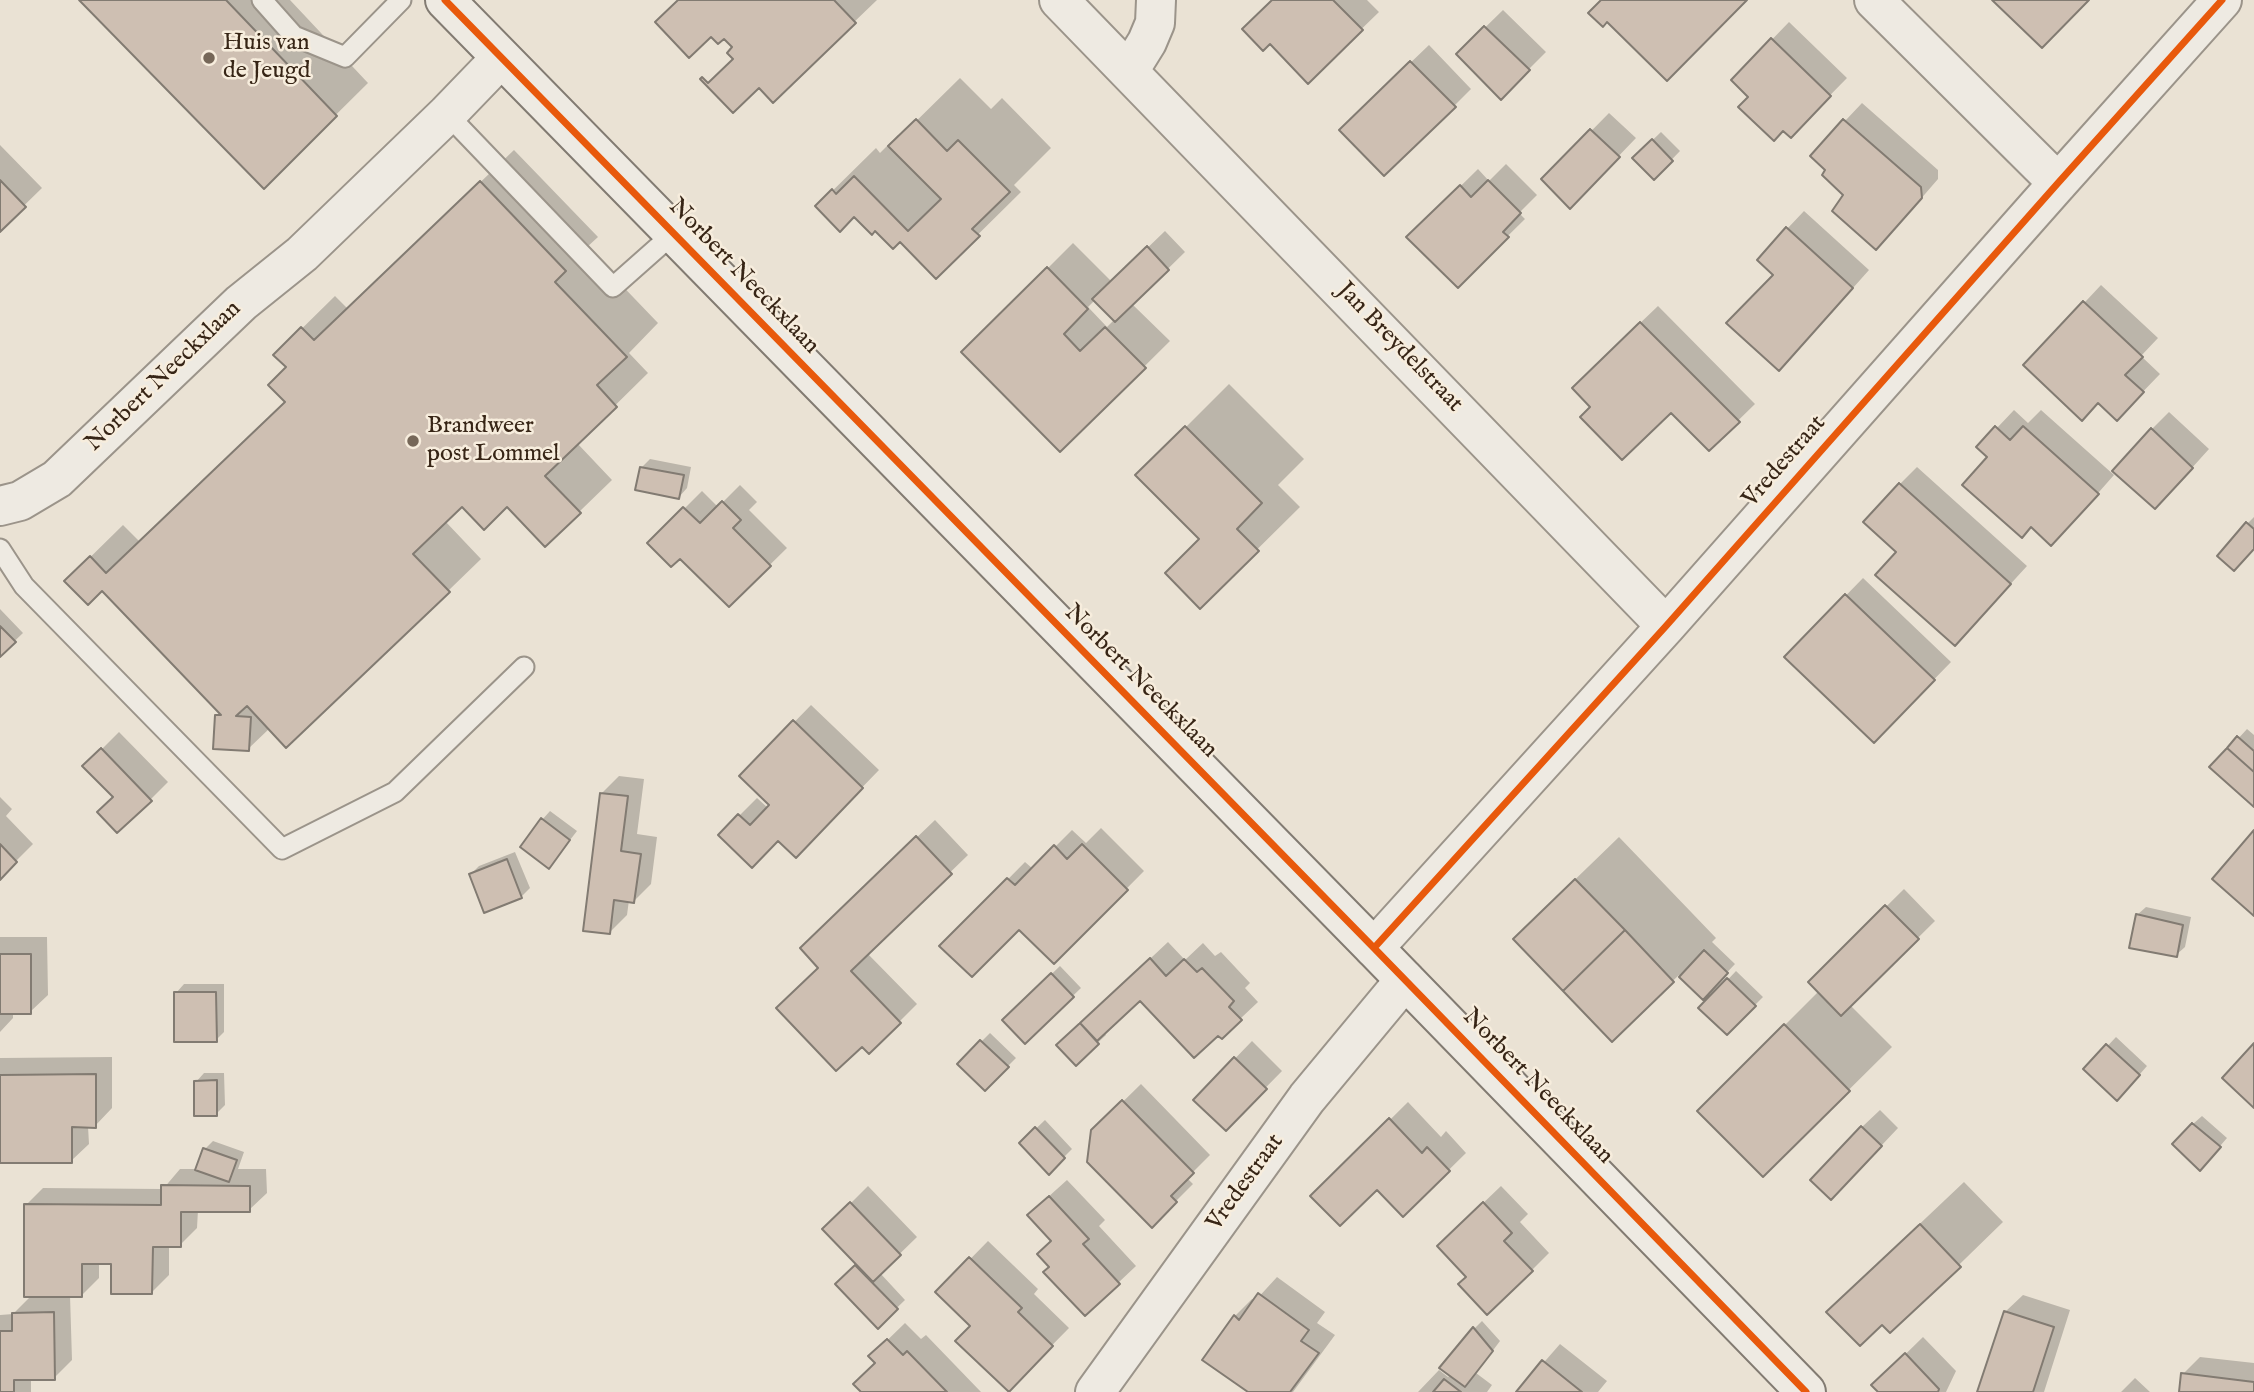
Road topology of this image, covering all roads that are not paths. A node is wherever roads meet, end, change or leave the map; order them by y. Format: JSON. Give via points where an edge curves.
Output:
{"nodes":[{"id":1,"x":262,"y":0,"type":"edge"},
{"id":2,"x":401,"y":0,"type":"edge"},
{"id":3,"x":445,"y":0,"type":"edge"},
{"id":4,"x":1059,"y":0,"type":"edge"},
{"id":5,"x":1156,"y":0,"type":"edge"},
{"id":6,"x":1874,"y":0,"type":"edge"},
{"id":7,"x":2222,"y":0,"type":"edge"},
{"id":8,"x":501,"y":58,"type":"junction"},
{"id":9,"x":1129,"y":71,"type":"junction"},
{"id":10,"x":447,"y":114,"type":"junction"},
{"id":11,"x":2058,"y":183,"type":"junction"},
{"id":12,"x":674,"y":233,"type":"junction"},
{"id":13,"x":0,"y":506,"type":"edge"},
{"id":14,"x":0,"y":549,"type":"edge"},
{"id":15,"x":1667,"y":626,"type":"junction"},
{"id":16,"x":524,"y":667,"type":"dead end"},
{"id":17,"x":1374,"y":947,"type":"junction"},
{"id":18,"x":1405,"y":980,"type":"junction"},
{"id":19,"x":1095,"y":1392,"type":"edge"},
{"id":20,"x":1807,"y":1392,"type":"edge"}],
"edges":[{"from":1,"to":2,"type":"lane","via":[[294,36],[345,57]]},
{"from":3,"to":8,"type":"street","name":"Norbert Neeckxlaan"},
{"from":4,"to":9,"type":"street","name":"Jan Breydelstraat"},
{"from":5,"to":9,"type":"street","via":[[1155,23]]},
{"from":6,"to":11,"type":"street"},
{"from":7,"to":11,"type":"street","name":"Vredestraat"},
{"from":8,"to":10,"type":"street","name":"Norbert Neeckxlaan"},
{"from":8,"to":12,"type":"street","name":"Norbert Neeckxlaan"},
{"from":9,"to":15,"type":"street","name":"Jan Breydelstraat"},
{"from":10,"to":12,"type":"lane","via":[[613,287]]},
{"from":10,"to":13,"type":"street","name":"Norbert Neeckxlaan","via":[[57,479]]},
{"from":11,"to":15,"type":"street","name":"Vredestraat"},
{"from":12,"to":17,"type":"street","name":"Norbert Neeckxlaan"},
{"from":14,"to":16,"type":"lane","via":[[24,586],[282,849],[395,792]]},
{"from":15,"to":17,"type":"street","name":"Vredestraat"},
{"from":17,"to":18,"type":"street","name":"Norbert Neeckxlaan"},
{"from":18,"to":19,"type":"street","name":"Vredestraat","via":[[1307,1098]]},
{"from":18,"to":20,"type":"street","name":"Norbert Neeckxlaan"}]}
